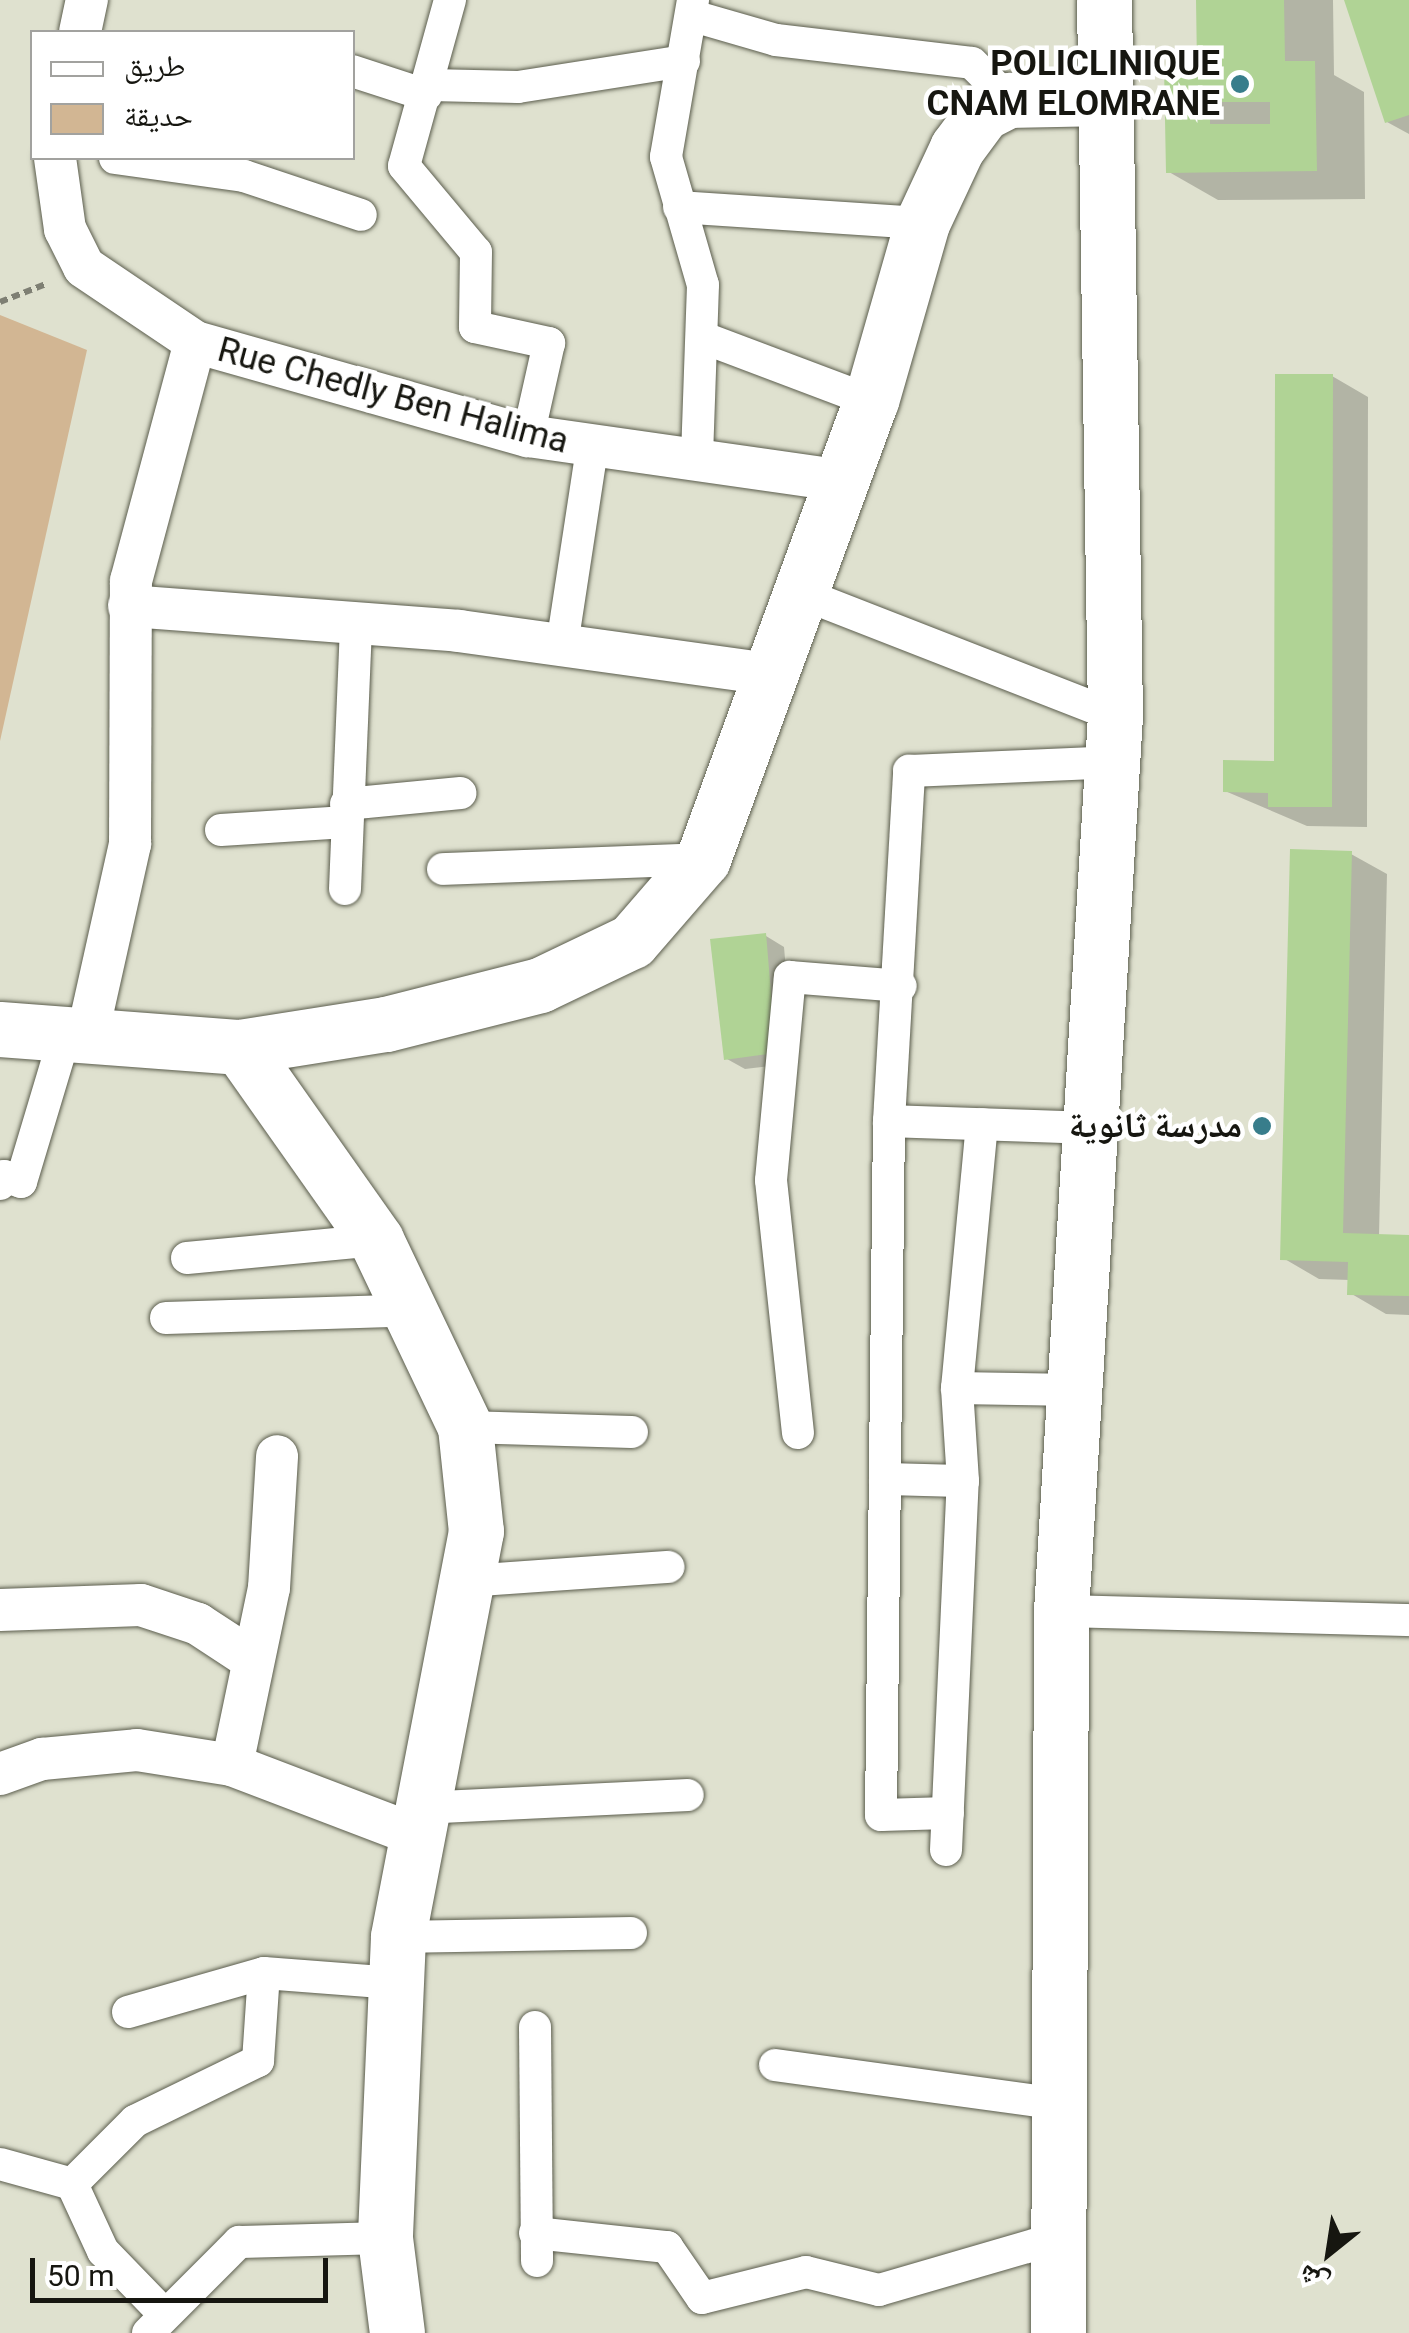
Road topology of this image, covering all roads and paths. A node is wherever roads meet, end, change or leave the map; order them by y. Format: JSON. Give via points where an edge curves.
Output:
{"nodes":[{"id":1,"x":87,"y":0,"type":"edge"},
{"id":2,"x":450,"y":0,"type":"edge"},
{"id":3,"x":1104,"y":0,"type":"edge"},
{"id":4,"x":693,"y":8,"type":"edge"},
{"id":5,"x":80,"y":30,"type":"edge"},
{"id":6,"x":684,"y":60,"type":"junction"},
{"id":7,"x":355,"y":72,"type":"edge"},
{"id":8,"x":428,"y":90,"type":"junction"},
{"id":9,"x":1104,"y":98,"type":"junction"},
{"id":10,"x":1009,"y":100,"type":"junction"},
{"id":11,"x":55,"y":160,"type":"edge"},
{"id":12,"x":129,"y":160,"type":"edge"},
{"id":13,"x":679,"y":207,"type":"junction"},
{"id":14,"x":360,"y":214,"type":"dead end"},
{"id":15,"x":922,"y":223,"type":"junction"},
{"id":16,"x":84,"y":267,"type":"junction"},
{"id":17,"x":0,"y":302,"type":"edge"},
{"id":18,"x":704,"y":338,"type":"junction"},
{"id":19,"x":195,"y":342,"type":"junction"},
{"id":20,"x":871,"y":401,"type":"junction"},
{"id":21,"x":528,"y":436,"type":"junction"},
{"id":22,"x":592,"y":448,"type":"junction"},
{"id":23,"x":697,"y":459,"type":"junction"},
{"id":24,"x":840,"y":480,"type":"junction"},
{"id":25,"x":800,"y":593,"type":"junction"},
{"id":26,"x":129,"y":606,"type":"junction"},
{"id":27,"x":356,"y":625,"type":"junction"},
{"id":28,"x":562,"y":645,"type":"junction"},
{"id":29,"x":768,"y":674,"type":"junction"},
{"id":30,"x":1114,"y":739,"type":"junction"},
{"id":31,"x":460,"y":793,"type":"dead end"},
{"id":32,"x":346,"y":813,"type":"junction"},
{"id":33,"x":221,"y":830,"type":"dead end"},
{"id":34,"x":703,"y":859,"type":"junction"},
{"id":35,"x":444,"y":869,"type":"dead end"},
{"id":36,"x":345,"y":888,"type":"dead end"},
{"id":37,"x":901,"y":986,"type":"junction"},
{"id":38,"x":0,"y":1029,"type":"edge"},
{"id":39,"x":77,"y":1032,"type":"junction"},
{"id":40,"x":240,"y":1047,"type":"junction"},
{"id":41,"x":889,"y":1121,"type":"junction"},
{"id":42,"x":982,"y":1124,"type":"junction"},
{"id":43,"x":1092,"y":1128,"type":"junction"},
{"id":44,"x":0,"y":1184,"type":"edge"},
{"id":45,"x":376,"y":1240,"type":"junction"},
{"id":46,"x":188,"y":1258,"type":"dead end"},
{"id":47,"x":414,"y":1310,"type":"junction"},
{"id":48,"x":166,"y":1318,"type":"dead end"},
{"id":49,"x":957,"y":1388,"type":"junction"},
{"id":50,"x":1076,"y":1390,"type":"junction"},
{"id":51,"x":465,"y":1427,"type":"junction"},
{"id":52,"x":632,"y":1432,"type":"dead end"},
{"id":53,"x":798,"y":1433,"type":"dead end"},
{"id":54,"x":276,"y":1456,"type":"dead end"},
{"id":55,"x":885,"y":1479,"type":"junction"},
{"id":56,"x":962,"y":1481,"type":"junction"},
{"id":57,"x":669,"y":1567,"type":"dead end"},
{"id":58,"x":467,"y":1581,"type":"junction"},
{"id":59,"x":0,"y":1610,"type":"edge"},
{"id":60,"x":1061,"y":1612,"type":"junction"},
{"id":61,"x":1409,"y":1620,"type":"edge"},
{"id":62,"x":253,"y":1660,"type":"junction"},
{"id":63,"x":232,"y":1764,"type":"junction"},
{"id":64,"x":0,"y":1774,"type":"edge"},
{"id":65,"x":688,"y":1796,"type":"dead end"},
{"id":66,"x":948,"y":1813,"type":"junction"},
{"id":67,"x":418,"y":1821,"type":"junction"},
{"id":68,"x":946,"y":1850,"type":"dead end"},
{"id":69,"x":631,"y":1934,"type":"dead end"},
{"id":70,"x":397,"y":1960,"type":"junction"},
{"id":71,"x":264,"y":1973,"type":"junction"},
{"id":72,"x":128,"y":2012,"type":"dead end"},
{"id":73,"x":535,"y":2027,"type":"dead end"},
{"id":74,"x":775,"y":2065,"type":"dead end"},
{"id":75,"x":1058,"y":2104,"type":"junction"},
{"id":76,"x":0,"y":2164,"type":"edge"},
{"id":77,"x":72,"y":2184,"type":"junction"},
{"id":78,"x":385,"y":2238,"type":"junction"},
{"id":79,"x":1055,"y":2239,"type":"junction"},
{"id":80,"x":156,"y":2323,"type":"edge"},
{"id":81,"x":396,"y":2333,"type":"edge"},
{"id":82,"x":1058,"y":2333,"type":"edge"}],
"edges":[{"from":1,"to":5,"type":"street"},
{"from":2,"to":8,"type":"street"},
{"from":3,"to":9,"type":"street"},
{"from":4,"to":6,"type":"street"},
{"from":4,"to":10,"type":"street","via":[[776,40],[972,64]]},
{"from":6,"to":8,"type":"street","via":[[518,87]]},
{"from":6,"to":13,"type":"street","via":[[666,156]]},
{"from":7,"to":8,"type":"street"},
{"from":8,"to":21,"type":"street","via":[[404,166],[476,252],[475,327],[549,342]]},
{"from":9,"to":10,"type":"street"},
{"from":9,"to":30,"type":"street"},
{"from":10,"to":15,"type":"street","via":[[970,129]]},
{"from":11,"to":16,"type":"street","via":[[65,228]]},
{"from":12,"to":14,"type":"street","via":[[244,176]]},
{"from":13,"to":15,"type":"street"},
{"from":13,"to":18,"type":"street","via":[[703,285]]},
{"from":15,"to":20,"type":"street"},
{"from":16,"to":17,"type":"path"},
{"from":16,"to":19,"type":"street","name":"Rue Chedly Ben Halima"},
{"from":18,"to":20,"type":"street"},
{"from":18,"to":23,"type":"street"},
{"from":19,"to":21,"type":"street","name":"Rue Chedly Ben Halima"},
{"from":19,"to":26,"type":"street"},
{"from":20,"to":24,"type":"street"},
{"from":21,"to":22,"type":"street","name":"Rue Chedly Ben Halima"},
{"from":22,"to":23,"type":"street","name":"Rue Chedly Ben Halima"},
{"from":22,"to":28,"type":"street"},
{"from":23,"to":24,"type":"street","name":"Rue Chedly Ben Halima"},
{"from":24,"to":25,"type":"street"},
{"from":25,"to":29,"type":"street"},
{"from":25,"to":30,"type":"street"},
{"from":26,"to":27,"type":"street"},
{"from":26,"to":39,"type":"street","via":[[130,844]]},
{"from":27,"to":28,"type":"street"},
{"from":27,"to":32,"type":"street"},
{"from":28,"to":29,"type":"street"},
{"from":29,"to":34,"type":"street"},
{"from":30,"to":37,"type":"street","via":[[909,772]]},
{"from":30,"to":43,"type":"street"},
{"from":31,"to":32,"type":"street"},
{"from":32,"to":33,"type":"street"},
{"from":32,"to":36,"type":"street"},
{"from":34,"to":35,"type":"street"},
{"from":34,"to":40,"type":"street","via":[[632,940],[590,968],[386,1024]]},
{"from":37,"to":41,"type":"street"},
{"from":37,"to":53,"type":"street","via":[[790,977],[771,1180]]},
{"from":38,"to":39,"type":"street"},
{"from":39,"to":40,"type":"street"},
{"from":39,"to":44,"type":"street","via":[[22,1182],[4,1176]]},
{"from":40,"to":45,"type":"street"},
{"from":41,"to":42,"type":"street"},
{"from":41,"to":55,"type":"street"},
{"from":42,"to":43,"type":"street"},
{"from":42,"to":49,"type":"street"},
{"from":43,"to":50,"type":"street"},
{"from":45,"to":46,"type":"street"},
{"from":45,"to":47,"type":"street"},
{"from":47,"to":48,"type":"street"},
{"from":47,"to":51,"type":"street"},
{"from":49,"to":50,"type":"street"},
{"from":49,"to":56,"type":"street"},
{"from":50,"to":60,"type":"street"},
{"from":51,"to":52,"type":"street"},
{"from":51,"to":58,"type":"street","via":[[476,1531]]},
{"from":54,"to":62,"type":"street","via":[[269,1588]]},
{"from":55,"to":56,"type":"street"},
{"from":55,"to":66,"type":"street","via":[[882,1815]]},
{"from":56,"to":66,"type":"street"},
{"from":57,"to":58,"type":"street"},
{"from":58,"to":67,"type":"street"},
{"from":59,"to":62,"type":"street","via":[[141,1605],[198,1624]]},
{"from":60,"to":61,"type":"street"},
{"from":60,"to":75,"type":"street"},
{"from":62,"to":63,"type":"street"},
{"from":63,"to":64,"type":"street","via":[[138,1750],[42,1758]]},
{"from":63,"to":67,"type":"street"},
{"from":65,"to":67,"type":"street"},
{"from":66,"to":68,"type":"street"},
{"from":67,"to":70,"type":"street"},
{"from":69,"to":70,"type":"street"},
{"from":70,"to":71,"type":"street"},
{"from":70,"to":78,"type":"street"},
{"from":71,"to":72,"type":"street"},
{"from":71,"to":77,"type":"street","via":[[258,2061],[135,2121]]},
{"from":73,"to":79,"type":"street","via":[[536,2247],[667,2247],[702,2298],[806,2272],[879,2290]]},
{"from":74,"to":75,"type":"street"},
{"from":75,"to":79,"type":"street"},
{"from":76,"to":77,"type":"street"},
{"from":77,"to":80,"type":"street","via":[[103,2251]]},
{"from":78,"to":80,"type":"street","via":[[239,2242]]},
{"from":78,"to":81,"type":"street"},
{"from":79,"to":82,"type":"street"}]}
